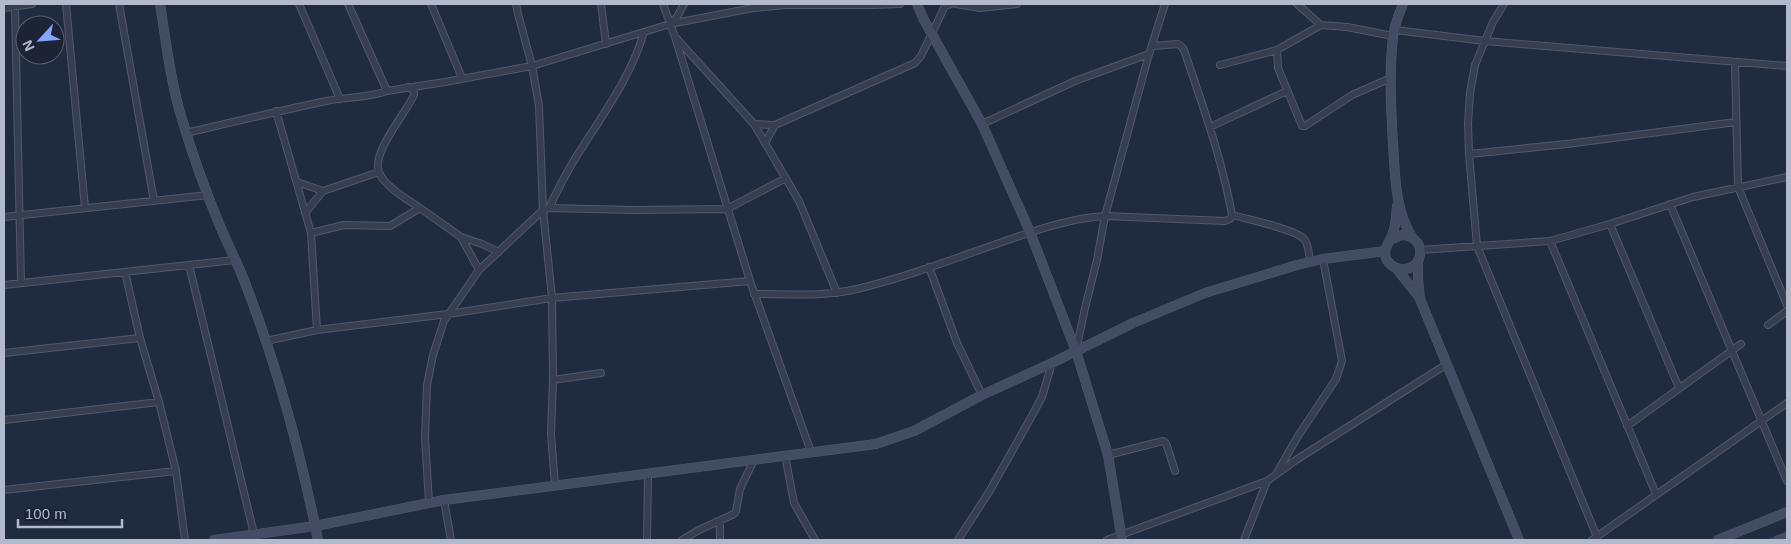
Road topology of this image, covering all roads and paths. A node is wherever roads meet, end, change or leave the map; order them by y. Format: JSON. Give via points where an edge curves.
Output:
{"nodes":[{"id":1,"x":32,"y":4,"type":"edge"},
{"id":2,"x":66,"y":4,"type":"edge"},
{"id":3,"x":119,"y":4,"type":"edge"},
{"id":4,"x":160,"y":4,"type":"edge"},
{"id":5,"x":299,"y":4,"type":"edge"},
{"id":6,"x":348,"y":4,"type":"edge"},
{"id":7,"x":431,"y":4,"type":"edge"},
{"id":8,"x":516,"y":4,"type":"edge"},
{"id":9,"x":601,"y":4,"type":"edge"},
{"id":10,"x":663,"y":4,"type":"edge"},
{"id":11,"x":684,"y":4,"type":"edge"},
{"id":12,"x":900,"y":4,"type":"edge"},
{"id":13,"x":917,"y":4,"type":"edge"},
{"id":14,"x":944,"y":4,"type":"edge"},
{"id":15,"x":950,"y":4,"type":"edge"},
{"id":16,"x":956,"y":4,"type":"edge"},
{"id":17,"x":1017,"y":4,"type":"edge"},
{"id":18,"x":1165,"y":4,"type":"edge"},
{"id":19,"x":1296,"y":4,"type":"edge"},
{"id":20,"x":1403,"y":4,"type":"edge"},
{"id":21,"x":1504,"y":4,"type":"edge"},
{"id":22,"x":15,"y":6,"type":"junction"},
{"id":23,"x":4,"y":8,"type":"edge"},
{"id":24,"x":670,"y":24,"type":"junction"},
{"id":25,"x":1321,"y":25,"type":"junction"},
{"id":26,"x":644,"y":32,"type":"junction"},
{"id":27,"x":1394,"y":33,"type":"junction"},
{"id":28,"x":932,"y":34,"type":"junction"},
{"id":29,"x":675,"y":37,"type":"junction"},
{"id":30,"x":1485,"y":41,"type":"junction"},
{"id":31,"x":606,"y":44,"type":"junction"},
{"id":32,"x":1153,"y":46,"type":"junction"},
{"id":33,"x":1277,"y":50,"type":"junction"},
{"id":34,"x":1149,"y":54,"type":"junction"},
{"id":35,"x":1735,"y":63,"type":"junction"},
{"id":36,"x":1220,"y":65,"type":"dead end"},
{"id":37,"x":532,"y":66,"type":"junction"},
{"id":38,"x":1787,"y":66,"type":"edge"},
{"id":39,"x":462,"y":78,"type":"junction"},
{"id":40,"x":1390,"y":78,"type":"junction"},
{"id":41,"x":408,"y":87,"type":"junction"},
{"id":42,"x":387,"y":91,"type":"junction"},
{"id":43,"x":1287,"y":91,"type":"junction"},
{"id":44,"x":340,"y":99,"type":"junction"},
{"id":45,"x":276,"y":111,"type":"junction"},
{"id":46,"x":1736,"y":122,"type":"junction"},
{"id":47,"x":754,"y":124,"type":"junction"},
{"id":48,"x":982,"y":124,"type":"junction"},
{"id":49,"x":775,"y":125,"type":"junction"},
{"id":50,"x":1210,"y":127,"type":"junction"},
{"id":51,"x":186,"y":133,"type":"junction"},
{"id":52,"x":765,"y":143,"type":"junction"},
{"id":53,"x":1469,"y":154,"type":"junction"},
{"id":54,"x":379,"y":172,"type":"junction"},
{"id":55,"x":1787,"y":177,"type":"edge"},
{"id":56,"x":786,"y":178,"type":"junction"},
{"id":57,"x":297,"y":182,"type":"junction"},
{"id":58,"x":1738,"y":187,"type":"junction"},
{"id":59,"x":323,"y":190,"type":"junction"},
{"id":60,"x":208,"y":195,"type":"junction"},
{"id":61,"x":1398,"y":198,"type":"junction"},
{"id":62,"x":154,"y":201,"type":"junction"},
{"id":63,"x":1670,"y":204,"type":"junction"},
{"id":64,"x":85,"y":208,"type":"junction"},
{"id":65,"x":420,"y":208,"type":"junction"},
{"id":66,"x":546,"y":209,"type":"junction"},
{"id":67,"x":727,"y":209,"type":"junction"},
{"id":68,"x":305,"y":213,"type":"junction"},
{"id":69,"x":1232,"y":215,"type":"junction"},
{"id":70,"x":19,"y":216,"type":"junction"},
{"id":71,"x":1105,"y":216,"type":"junction"},
{"id":72,"x":4,"y":217,"type":"edge"},
{"id":73,"x":1610,"y":224,"type":"junction"},
{"id":74,"x":1030,"y":232,"type":"junction"},
{"id":75,"x":311,"y":233,"type":"junction"},
{"id":76,"x":461,"y":237,"type":"junction"},
{"id":77,"x":1412,"y":237,"type":"junction"},
{"id":78,"x":1390,"y":240,"type":"junction"},
{"id":79,"x":1550,"y":241,"type":"junction"},
{"id":80,"x":1477,"y":246,"type":"junction"},
{"id":81,"x":1420,"y":250,"type":"junction"},
{"id":82,"x":1385,"y":251,"type":"junction"},
{"id":83,"x":500,"y":252,"type":"junction"},
{"id":84,"x":1323,"y":259,"type":"junction"},
{"id":85,"x":235,"y":260,"type":"junction"},
{"id":86,"x":1418,"y":260,"type":"junction"},
{"id":87,"x":1310,"y":262,"type":"junction"},
{"id":88,"x":189,"y":265,"type":"junction"},
{"id":89,"x":929,"y":267,"type":"junction"},
{"id":90,"x":1396,"y":268,"type":"junction"},
{"id":91,"x":479,"y":270,"type":"junction"},
{"id":92,"x":125,"y":272,"type":"junction"},
{"id":93,"x":750,"y":282,"type":"junction"},
{"id":94,"x":21,"y":284,"type":"junction"},
{"id":95,"x":4,"y":285,"type":"edge"},
{"id":96,"x":837,"y":292,"type":"junction"},
{"id":97,"x":754,"y":294,"type":"junction"},
{"id":98,"x":552,"y":298,"type":"junction"},
{"id":99,"x":1420,"y":299,"type":"junction"},
{"id":100,"x":1787,"y":305,"type":"edge"},
{"id":101,"x":1787,"y":311,"type":"edge"},
{"id":102,"x":448,"y":314,"type":"junction"},
{"id":103,"x":1768,"y":325,"type":"dead end"},
{"id":104,"x":317,"y":330,"type":"junction"},
{"id":105,"x":140,"y":338,"type":"junction"},
{"id":106,"x":266,"y":341,"type":"junction"},
{"id":107,"x":1741,"y":344,"type":"dead end"},
{"id":108,"x":1733,"y":350,"type":"junction"},
{"id":109,"x":1076,"y":351,"type":"junction"},
{"id":110,"x":4,"y":353,"type":"edge"},
{"id":111,"x":1052,"y":363,"type":"junction"},
{"id":112,"x":1447,"y":364,"type":"junction"},
{"id":113,"x":601,"y":373,"type":"dead end"},
{"id":114,"x":553,"y":380,"type":"junction"},
{"id":115,"x":1679,"y":388,"type":"junction"},
{"id":116,"x":982,"y":394,"type":"junction"},
{"id":117,"x":159,"y":402,"type":"junction"},
{"id":118,"x":1787,"y":402,"type":"edge"},
{"id":119,"x":4,"y":420,"type":"edge"},
{"id":120,"x":1762,"y":420,"type":"junction"},
{"id":121,"x":1627,"y":426,"type":"junction"},
{"id":122,"x":811,"y":452,"type":"junction"},
{"id":123,"x":785,"y":455,"type":"junction"},
{"id":124,"x":1108,"y":455,"type":"junction"},
{"id":125,"x":754,"y":460,"type":"junction"},
{"id":126,"x":176,"y":471,"type":"junction"},
{"id":127,"x":1175,"y":471,"type":"dead end"},
{"id":128,"x":1278,"y":472,"type":"junction"},
{"id":129,"x":648,"y":474,"type":"junction"},
{"id":130,"x":1267,"y":481,"type":"junction"},
{"id":131,"x":1787,"y":481,"type":"edge"},
{"id":132,"x":555,"y":485,"type":"junction"},
{"id":133,"x":4,"y":490,"type":"edge"},
{"id":134,"x":1656,"y":494,"type":"junction"},
{"id":135,"x":444,"y":500,"type":"junction"},
{"id":136,"x":429,"y":502,"type":"junction"},
{"id":137,"x":1787,"y":512,"type":"edge"},
{"id":138,"x":720,"y":522,"type":"junction"},
{"id":139,"x":315,"y":526,"type":"junction"},
{"id":140,"x":254,"y":534,"type":"junction"},
{"id":141,"x":1121,"y":537,"type":"edge"},
{"id":142,"x":1787,"y":537,"type":"edge"},
{"id":143,"x":1594,"y":539,"type":"edge"},
{"id":144,"x":186,"y":540,"type":"edge"},
{"id":145,"x":214,"y":540,"type":"edge"},
{"id":146,"x":318,"y":540,"type":"edge"},
{"id":147,"x":451,"y":540,"type":"edge"},
{"id":148,"x":646,"y":540,"type":"edge"},
{"id":149,"x":682,"y":540,"type":"edge"},
{"id":150,"x":720,"y":540,"type":"edge"},
{"id":151,"x":815,"y":540,"type":"edge"},
{"id":152,"x":958,"y":540,"type":"edge"},
{"id":153,"x":1107,"y":540,"type":"edge"},
{"id":154,"x":1244,"y":540,"type":"edge"},
{"id":155,"x":1519,"y":540,"type":"edge"},
{"id":156,"x":1718,"y":540,"type":"edge"},
{"id":157,"x":1779,"y":540,"type":"edge"}],
"edges":[{"from":1,"to":22,"type":"street"},
{"from":2,"to":64,"type":"street"},
{"from":3,"to":62,"type":"street"},
{"from":4,"to":51,"type":"street"},
{"from":5,"to":44,"type":"street"},
{"from":6,"to":42,"type":"street"},
{"from":7,"to":39,"type":"street"},
{"from":8,"to":37,"type":"street"},
{"from":9,"to":31,"type":"street"},
{"from":10,"to":24,"type":"street"},
{"from":11,"to":24,"type":"street"},
{"from":12,"to":24,"type":"street","via":[[771,6]]},
{"from":13,"to":28,"type":"street"},
{"from":14,"to":15,"type":"street"},
{"from":15,"to":28,"type":"street"},
{"from":16,"to":17,"type":"street","via":[[980,8]]},
{"from":18,"to":32,"type":"street"},
{"from":19,"to":25,"type":"street"},
{"from":20,"to":27,"type":"street"},
{"from":21,"to":30,"type":"street"},
{"from":22,"to":23,"type":"street"},
{"from":22,"to":70,"type":"street"},
{"from":24,"to":26,"type":"street"},
{"from":24,"to":29,"type":"street"},
{"from":25,"to":27,"type":"street"},
{"from":25,"to":33,"type":"street"},
{"from":26,"to":31,"type":"street"},
{"from":26,"to":66,"type":"street","via":[[612,102]]},
{"from":27,"to":30,"type":"street"},
{"from":27,"to":40,"type":"street"},
{"from":28,"to":48,"type":"street"},
{"from":28,"to":49,"type":"street","via":[[916,63]]},
{"from":29,"to":47,"type":"street"},
{"from":29,"to":67,"type":"street"},
{"from":30,"to":35,"type":"street"},
{"from":30,"to":53,"type":"street","via":[[1475,65],[1470,93]]},
{"from":31,"to":37,"type":"street"},
{"from":32,"to":34,"type":"street"},
{"from":32,"to":50,"type":"street","via":[[1181,46]]},
{"from":33,"to":36,"type":"street"},
{"from":33,"to":43,"type":"street","via":[[1278,68]]},
{"from":34,"to":48,"type":"street","via":[[1075,81]]},
{"from":34,"to":71,"type":"street"},
{"from":35,"to":38,"type":"street"},
{"from":35,"to":46,"type":"street"},
{"from":37,"to":39,"type":"street"},
{"from":37,"to":66,"type":"street","via":[[539,106]]},
{"from":39,"to":41,"type":"street"},
{"from":40,"to":43,"type":"street","via":[[1352,95],[1305,126],[1300,124]]},
{"from":40,"to":61,"type":"street"},
{"from":41,"to":42,"type":"street"},
{"from":41,"to":54,"type":"street","via":[[414,91],[414,96],[383,148],[378,162]]},
{"from":42,"to":44,"type":"street"},
{"from":43,"to":50,"type":"street"},
{"from":44,"to":45,"type":"street"},
{"from":45,"to":51,"type":"street"},
{"from":45,"to":57,"type":"street"},
{"from":46,"to":53,"type":"street"},
{"from":46,"to":58,"type":"street"},
{"from":47,"to":49,"type":"street"},
{"from":47,"to":52,"type":"street"},
{"from":48,"to":74,"type":"street"},
{"from":49,"to":52,"type":"street"},
{"from":50,"to":69,"type":"street"},
{"from":51,"to":60,"type":"street"},
{"from":52,"to":56,"type":"street"},
{"from":53,"to":80,"type":"street"},
{"from":54,"to":59,"type":"street"},
{"from":54,"to":65,"type":"street","via":[[396,192]]},
{"from":55,"to":58,"type":"street"},
{"from":56,"to":67,"type":"street"},
{"from":56,"to":96,"type":"street"},
{"from":57,"to":59,"type":"street"},
{"from":57,"to":68,"type":"street"},
{"from":58,"to":63,"type":"street"},
{"from":58,"to":100,"type":"street"},
{"from":59,"to":68,"type":"street"},
{"from":60,"to":62,"type":"street"},
{"from":60,"to":85,"type":"street"},
{"from":61,"to":77,"type":"street","via":[[1403,220]]},
{"from":61,"to":78,"type":"street","via":[[1395,228]]},
{"from":62,"to":64,"type":"street"},
{"from":63,"to":73,"type":"street"},
{"from":63,"to":108,"type":"street"},
{"from":64,"to":70,"type":"street"},
{"from":65,"to":75,"type":"street","via":[[390,226],[344,225]]},
{"from":65,"to":76,"type":"street"},
{"from":66,"to":67,"type":"street"},
{"from":66,"to":83,"type":"street"},
{"from":66,"to":98,"type":"street"},
{"from":67,"to":93,"type":"street"},
{"from":68,"to":75,"type":"street"},
{"from":69,"to":71,"type":"street","via":[[1226,221]]},
{"from":69,"to":87,"type":"street","via":[[1299,236],[1306,243]]},
{"from":70,"to":72,"type":"street"},
{"from":70,"to":94,"type":"street"},
{"from":71,"to":74,"type":"street","via":[[1088,217]]},
{"from":71,"to":109,"type":"street"},
{"from":73,"to":79,"type":"street"},
{"from":73,"to":115,"type":"street"},
{"from":74,"to":89,"type":"street"},
{"from":74,"to":109,"type":"street"},
{"from":75,"to":104,"type":"street"},
{"from":76,"to":83,"type":"street"},
{"from":76,"to":91,"type":"street"},
{"from":77,"to":78,"type":"street","via":[[1400,235]]},
{"from":77,"to":81,"type":"street"},
{"from":78,"to":82,"type":"street"},
{"from":79,"to":80,"type":"street"},
{"from":79,"to":121,"type":"street"},
{"from":80,"to":81,"type":"street"},
{"from":80,"to":143,"type":"street"},
{"from":81,"to":86,"type":"street"},
{"from":82,"to":84,"type":"street"},
{"from":82,"to":90,"type":"street","via":[[1389,262]]},
{"from":83,"to":91,"type":"street"},
{"from":84,"to":87,"type":"street"},
{"from":84,"to":128,"type":"street","via":[[1342,361],[1336,379]]},
{"from":85,"to":88,"type":"street"},
{"from":85,"to":106,"type":"street"},
{"from":86,"to":90,"type":"street","via":[[1409,269]]},
{"from":86,"to":99,"type":"street"},
{"from":87,"to":109,"type":"street","via":[[1205,293],[1132,323]]},
{"from":88,"to":92,"type":"street"},
{"from":88,"to":140,"type":"street"},
{"from":89,"to":96,"type":"street"},
{"from":89,"to":116,"type":"street","via":[[957,342]]},
{"from":90,"to":99,"type":"street"},
{"from":91,"to":102,"type":"street"},
{"from":92,"to":94,"type":"street"},
{"from":92,"to":105,"type":"street"},
{"from":93,"to":97,"type":"street"},
{"from":93,"to":98,"type":"street"},
{"from":94,"to":95,"type":"street"},
{"from":96,"to":97,"type":"street"},
{"from":97,"to":122,"type":"street"},
{"from":98,"to":102,"type":"street"},
{"from":98,"to":114,"type":"street"},
{"from":99,"to":112,"type":"street"},
{"from":101,"to":103,"type":"street"},
{"from":102,"to":104,"type":"street"},
{"from":102,"to":136,"type":"street","via":[[433,355],[427,385],[425,438]]},
{"from":104,"to":106,"type":"street"},
{"from":105,"to":110,"type":"street"},
{"from":105,"to":117,"type":"street"},
{"from":106,"to":139,"type":"street","via":[[282,388]]},
{"from":107,"to":108,"type":"street"},
{"from":108,"to":115,"type":"street"},
{"from":108,"to":120,"type":"street"},
{"from":109,"to":111,"type":"street"},
{"from":109,"to":124,"type":"street"},
{"from":111,"to":116,"type":"street"},
{"from":111,"to":152,"type":"street","via":[[1042,397]]},
{"from":112,"to":128,"type":"street"},
{"from":112,"to":155,"type":"street"},
{"from":113,"to":114,"type":"street"},
{"from":114,"to":132,"type":"street","via":[[551,434]]},
{"from":115,"to":121,"type":"street"},
{"from":116,"to":122,"type":"street","via":[[894,439]]},
{"from":117,"to":119,"type":"street"},
{"from":117,"to":126,"type":"street"},
{"from":118,"to":120,"type":"street"},
{"from":120,"to":131,"type":"street"},
{"from":120,"to":134,"type":"street"},
{"from":121,"to":134,"type":"street"},
{"from":122,"to":123,"type":"street"},
{"from":123,"to":125,"type":"street"},
{"from":123,"to":151,"type":"street","via":[[794,503]]},
{"from":124,"to":127,"type":"street","via":[[1163,441]]},
{"from":124,"to":141,"type":"street"},
{"from":125,"to":129,"type":"street"},
{"from":125,"to":138,"type":"street","via":[[740,489],[736,511]]},
{"from":126,"to":133,"type":"street"},
{"from":126,"to":144,"type":"street"},
{"from":128,"to":130,"type":"street"},
{"from":129,"to":132,"type":"street"},
{"from":129,"to":148,"type":"street"},
{"from":130,"to":141,"type":"street"},
{"from":130,"to":154,"type":"street"},
{"from":132,"to":135,"type":"street"},
{"from":134,"to":143,"type":"street"},
{"from":135,"to":136,"type":"street"},
{"from":135,"to":147,"type":"street"},
{"from":136,"to":139,"type":"street"},
{"from":137,"to":156,"type":"street"},
{"from":138,"to":149,"type":"street"},
{"from":138,"to":150,"type":"street"},
{"from":139,"to":140,"type":"street"},
{"from":139,"to":146,"type":"street"},
{"from":140,"to":145,"type":"street"},
{"from":141,"to":153,"type":"street"},
{"from":142,"to":157,"type":"street"}]}
